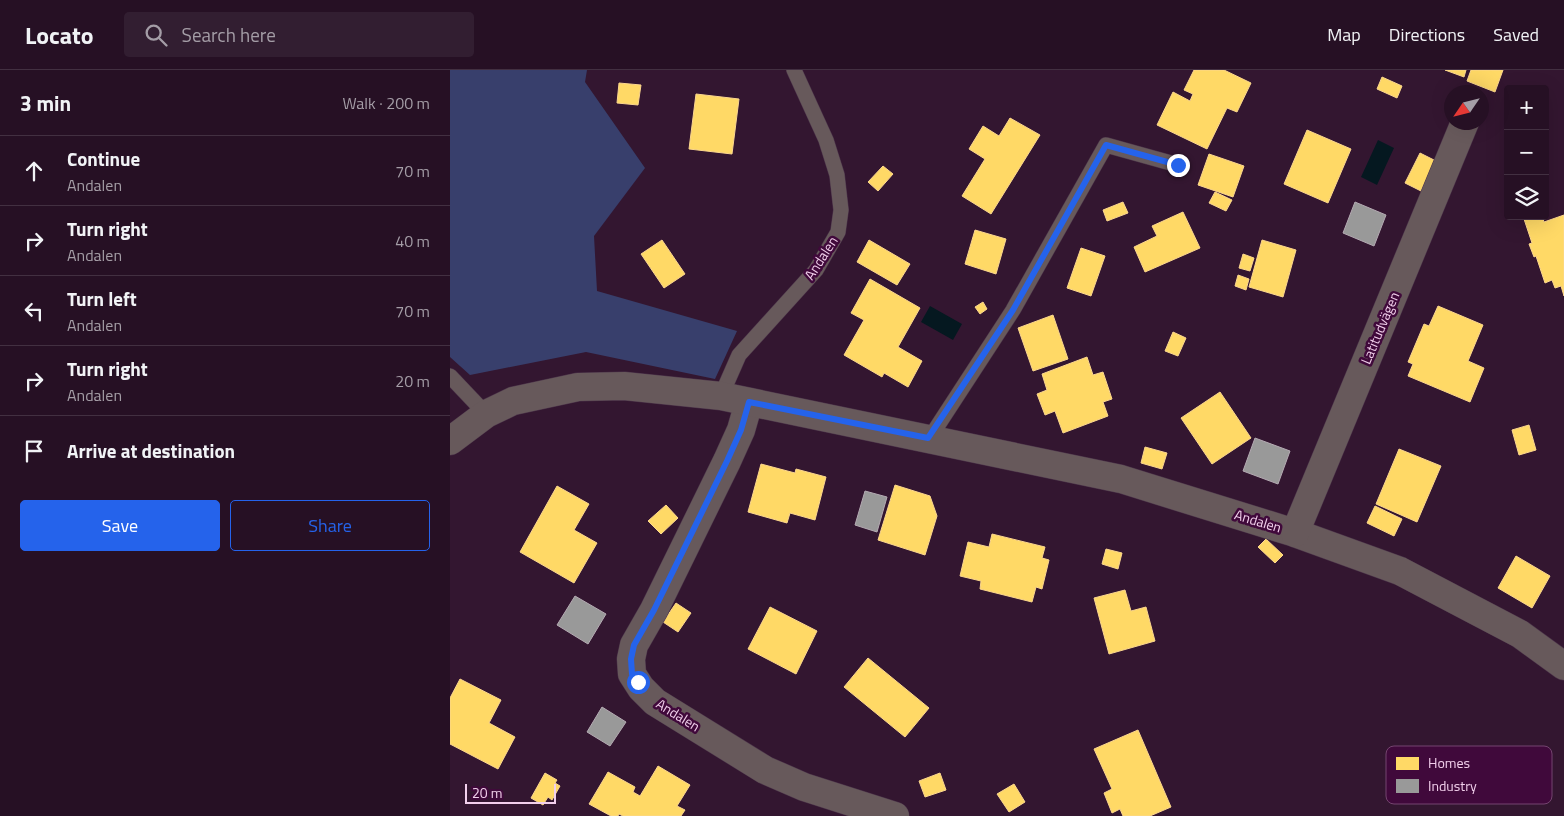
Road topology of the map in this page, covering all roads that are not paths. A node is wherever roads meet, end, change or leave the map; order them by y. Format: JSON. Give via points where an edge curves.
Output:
{"nodes":[{"id":1,"x":794,"y":70,"type":"edge"},
{"id":2,"x":1462,"y":130,"type":"edge"},
{"id":3,"x":1178,"y":165,"type":"dead end"},
{"id":4,"x":450,"y":376,"type":"edge"},
{"id":5,"x":721,"y":396,"type":"junction"},
{"id":6,"x":749,"y":402,"type":"junction"},
{"id":7,"x":486,"y":414,"type":"junction"},
{"id":8,"x":928,"y":438,"type":"junction"},
{"id":9,"x":450,"y":441,"type":"edge"},
{"id":10,"x":1295,"y":533,"type":"junction"},
{"id":11,"x":1564,"y":666,"type":"edge"},
{"id":12,"x":895,"y":816,"type":"edge"}],
"edges":[{"from":1,"to":5,"type":"lane","name":"Andalen","via":[[826,140],[837,175],[841,210],[838,232],[816,270],[740,355]]},
{"from":2,"to":10,"type":"street","name":"Latitudvägen"},
{"from":3,"to":8,"type":"lane","via":[[1106,145],[1013,310]]},
{"from":4,"to":7,"type":"lane"},
{"from":5,"to":6,"type":"street","name":"Andalen"},
{"from":5,"to":7,"type":"street","name":"Andalen","via":[[624,386],[578,387],[513,402]]},
{"from":6,"to":8,"type":"street","name":"Andalen"},
{"from":6,"to":12,"type":"street","name":"Andalen","via":[[727,461],[634,645],[632,674],[655,702],[765,770],[804,787]]},
{"from":7,"to":9,"type":"street","name":"Andalen"},
{"from":8,"to":10,"type":"street","name":"Andalen","via":[[1121,479]]},
{"from":10,"to":11,"type":"street","name":"Andalen","via":[[1400,570],[1520,634]]}]}
